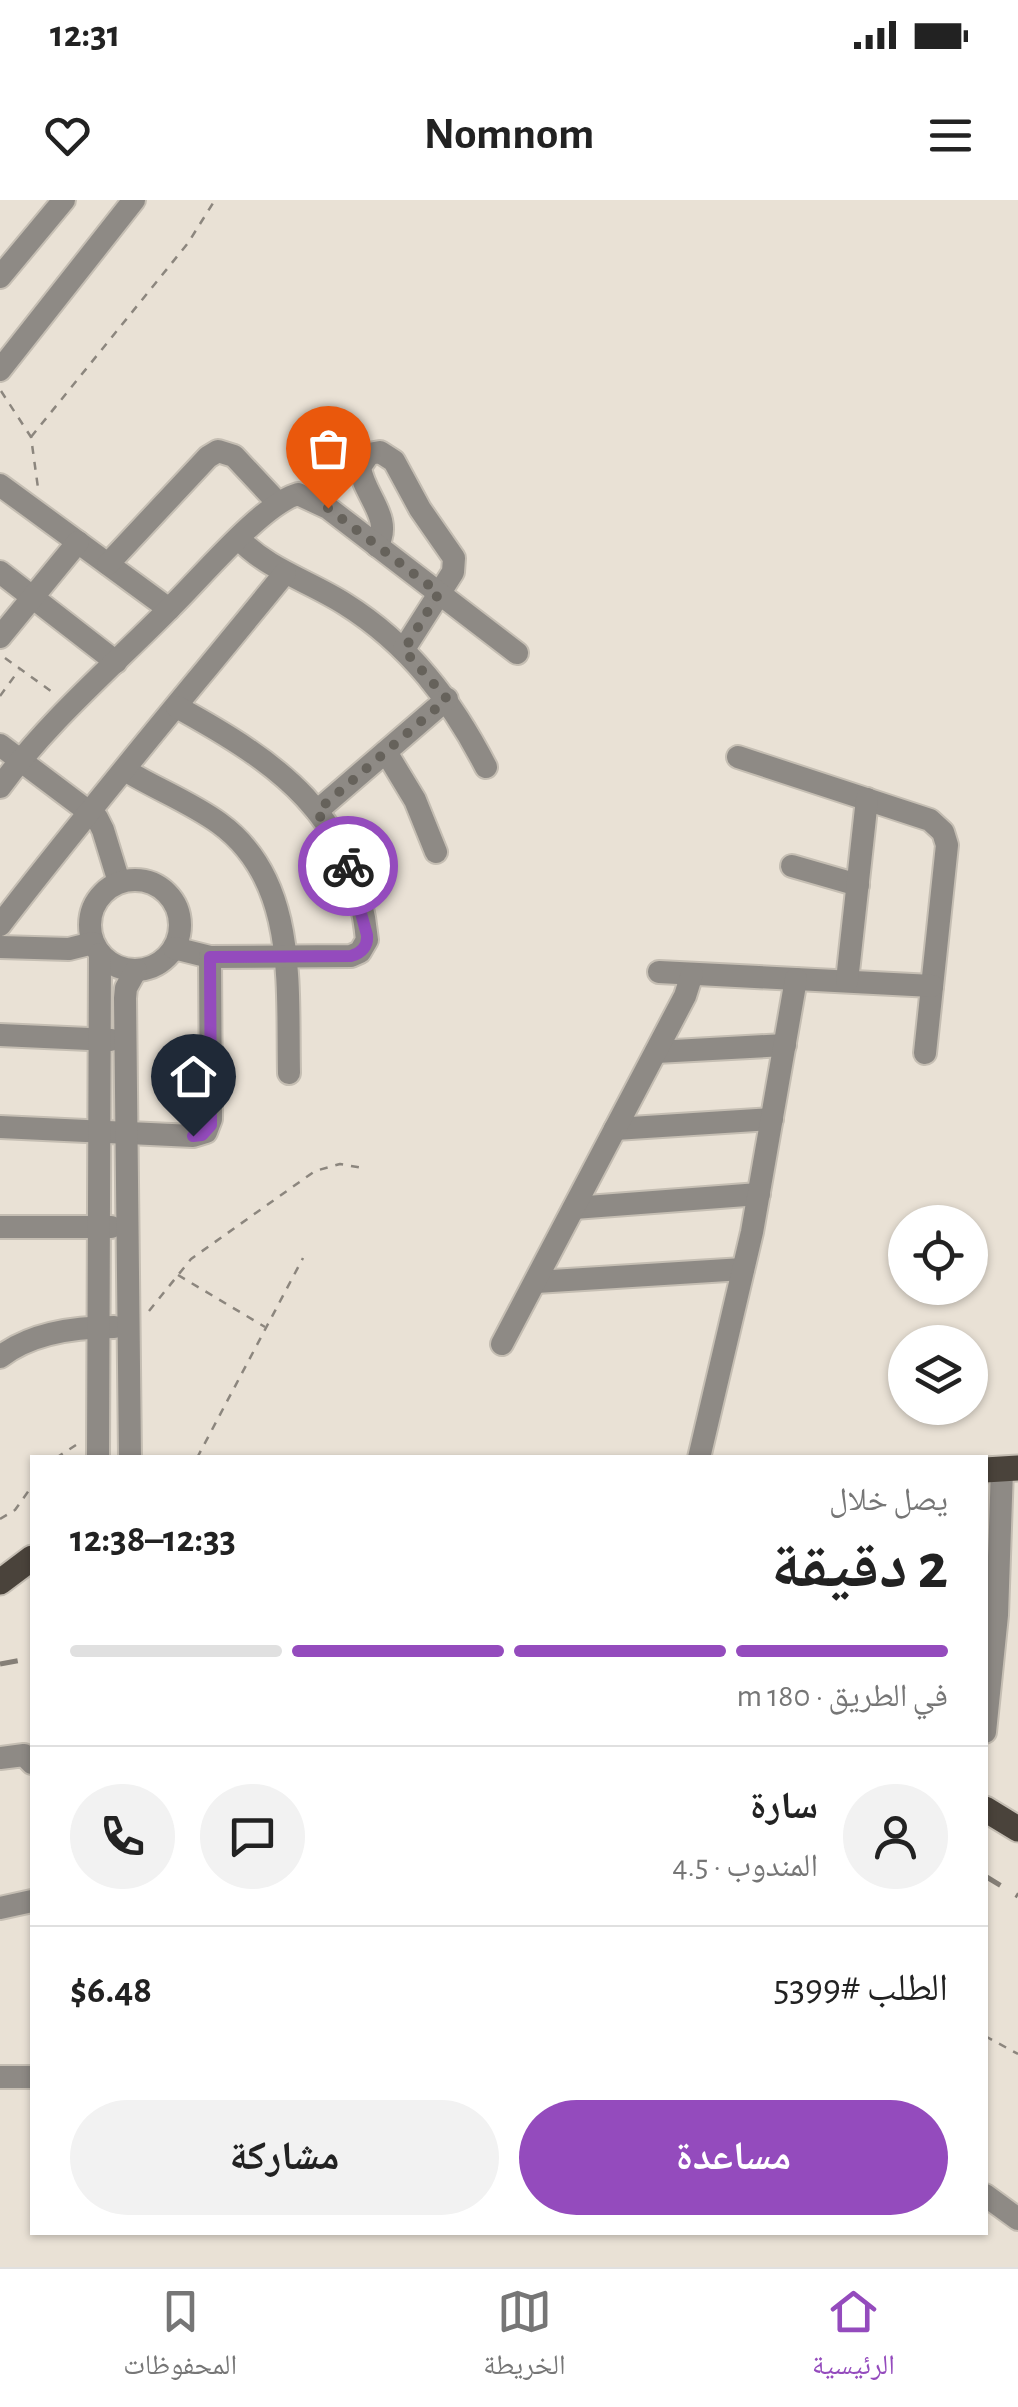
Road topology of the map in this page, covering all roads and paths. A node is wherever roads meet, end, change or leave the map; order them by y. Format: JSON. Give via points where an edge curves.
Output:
{"nodes":[{"id":1,"x":64,"y":200,"type":"edge"},
{"id":2,"x":134,"y":200,"type":"edge"},
{"id":3,"x":216,"y":200,"type":"edge"},
{"id":4,"x":0,"y":277,"type":"edge"},
{"id":5,"x":0,"y":370,"type":"edge"},
{"id":6,"x":0,"y":390,"type":"edge"},
{"id":7,"x":31,"y":437,"type":"junction"},
{"id":8,"x":0,"y":485,"type":"edge"},
{"id":9,"x":278,"y":503,"type":"junction"},
{"id":10,"x":36,"y":511,"type":"junction"},
{"id":11,"x":239,"y":539,"type":"junction"},
{"id":12,"x":78,"y":542,"type":"junction"},
{"id":13,"x":377,"y":546,"type":"junction"},
{"id":14,"x":108,"y":564,"type":"junction"},
{"id":15,"x":0,"y":572,"type":"edge"},
{"id":16,"x":285,"y":572,"type":"junction"},
{"id":17,"x":439,"y":593,"type":"junction"},
{"id":18,"x":33,"y":597,"type":"junction"},
{"id":19,"x":170,"y":609,"type":"junction"},
{"id":20,"x":0,"y":637,"type":"edge"},
{"id":21,"x":404,"y":650,"type":"junction"},
{"id":22,"x":517,"y":653,"type":"dead end"},
{"id":23,"x":0,"y":654,"type":"edge"},
{"id":24,"x":116,"y":662,"type":"junction"},
{"id":25,"x":20,"y":669,"type":"junction"},
{"id":26,"x":0,"y":696,"type":"edge"},
{"id":27,"x":447,"y":699,"type":"junction"},
{"id":28,"x":71,"y":706,"type":"junction"},
{"id":29,"x":177,"y":708,"type":"junction"},
{"id":30,"x":0,"y":745,"type":"edge"},
{"id":31,"x":386,"y":752,"type":"junction"},
{"id":32,"x":738,"y":757,"type":"dead end"},
{"id":33,"x":20,"y":760,"type":"junction"},
{"id":34,"x":486,"y":767,"type":"dead end"},
{"id":35,"x":125,"y":770,"type":"junction"},
{"id":36,"x":0,"y":787,"type":"edge"},
{"id":37,"x":867,"y":799,"type":"junction"},
{"id":38,"x":88,"y":810,"type":"junction"},
{"id":39,"x":317,"y":811,"type":"junction"},
{"id":40,"x":436,"y":852,"type":"dead end"},
{"id":41,"x":792,"y":866,"type":"dead end"},
{"id":42,"x":119,"y":882,"type":"junction"},
{"id":43,"x":858,"y":885,"type":"junction"},
{"id":44,"x":0,"y":924,"type":"edge"},
{"id":45,"x":0,"y":947,"type":"edge"},
{"id":46,"x":174,"y":948,"type":"junction"},
{"id":47,"x":96,"y":949,"type":"junction"},
{"id":48,"x":286,"y":956,"type":"junction"},
{"id":49,"x":210,"y":957,"type":"junction"},
{"id":50,"x":136,"y":970,"type":"junction"},
{"id":51,"x":659,"y":972,"type":"dead end"},
{"id":52,"x":692,"y":974,"type":"junction"},
{"id":53,"x":796,"y":978,"type":"junction"},
{"id":54,"x":847,"y":981,"type":"junction"},
{"id":55,"x":932,"y":986,"type":"junction"},
{"id":56,"x":0,"y":1036,"type":"edge"},
{"id":57,"x":100,"y":1040,"type":"junction"},
{"id":58,"x":125,"y":1040,"type":"junction"},
{"id":59,"x":785,"y":1045,"type":"junction"},
{"id":60,"x":656,"y":1052,"type":"junction"},
{"id":61,"x":925,"y":1053,"type":"dead end"},
{"id":62,"x":289,"y":1072,"type":"dead end"},
{"id":63,"x":772,"y":1118,"type":"junction"},
{"id":64,"x":0,"y":1128,"type":"edge"},
{"id":65,"x":615,"y":1130,"type":"junction"},
{"id":66,"x":100,"y":1131,"type":"junction"},
{"id":67,"x":126,"y":1133,"type":"junction"},
{"id":68,"x":363,"y":1168,"type":"dead end"},
{"id":69,"x":759,"y":1194,"type":"junction"},
{"id":70,"x":574,"y":1208,"type":"junction"},
{"id":71,"x":0,"y":1227,"type":"edge"},
{"id":72,"x":100,"y":1227,"type":"junction"},
{"id":73,"x":127,"y":1228,"type":"junction"},
{"id":74,"x":303,"y":1258,"type":"dead end"},
{"id":75,"x":744,"y":1269,"type":"junction"},
{"id":76,"x":176,"y":1274,"type":"junction"},
{"id":77,"x":536,"y":1282,"type":"junction"},
{"id":78,"x":99,"y":1326,"type":"junction"},
{"id":79,"x":128,"y":1326,"type":"junction"},
{"id":80,"x":268,"y":1329,"type":"junction"},
{"id":81,"x":502,"y":1344,"type":"dead end"},
{"id":82,"x":0,"y":1357,"type":"edge"},
{"id":83,"x":99,"y":1448,"type":"edge"},
{"id":84,"x":61,"y":1455,"type":"edge"},
{"id":85,"x":130,"y":1455,"type":"edge"},
{"id":86,"x":200,"y":1455,"type":"edge"},
{"id":87,"x":700,"y":1455,"type":"edge"},
{"id":88,"x":1001,"y":1469,"type":"edge"},
{"id":89,"x":30,"y":1489,"type":"edge"},
{"id":90,"x":0,"y":1520,"type":"edge"},
{"id":91,"x":30,"y":1560,"type":"edge"},
{"id":92,"x":30,"y":1581,"type":"edge"},
{"id":93,"x":0,"y":1585,"type":"edge"},
{"id":94,"x":988,"y":1705,"type":"edge"},
{"id":95,"x":0,"y":1758,"type":"edge"},
{"id":96,"x":30,"y":1761,"type":"edge"},
{"id":97,"x":988,"y":1811,"type":"edge"},
{"id":98,"x":1018,"y":1829,"type":"edge"},
{"id":99,"x":30,"y":1901,"type":"edge"},
{"id":100,"x":0,"y":1908,"type":"edge"},
{"id":101,"x":988,"y":2038,"type":"edge"},
{"id":102,"x":1018,"y":2054,"type":"edge"},
{"id":103,"x":30,"y":2076,"type":"edge"},
{"id":104,"x":0,"y":2077,"type":"edge"},
{"id":105,"x":988,"y":2197,"type":"edge"},
{"id":106,"x":1018,"y":2219,"type":"edge"}],
"edges":[{"from":1,"to":4,"type":"street"},
{"from":2,"to":5,"type":"street"},
{"from":3,"to":7,"type":"path","via":[[188,244]]},
{"from":6,"to":7,"type":"path"},
{"from":7,"to":10,"type":"path"},
{"from":8,"to":10,"type":"street"},
{"from":9,"to":11,"type":"street"},
{"from":9,"to":13,"type":"street","via":[[306,496]]},
{"from":9,"to":14,"type":"street","via":[[234,456],[218,451]]},
{"from":10,"to":12,"type":"street"},
{"from":11,"to":16,"type":"street"},
{"from":11,"to":19,"type":"street"},
{"from":12,"to":14,"type":"street"},
{"from":12,"to":18,"type":"street"},
{"from":13,"to":17,"type":"street"},
{"from":13,"to":17,"type":"street","via":[[383,523],[360,467],[380,452],[394,461],[452,554],[454,568]]},
{"from":14,"to":19,"type":"street"},
{"from":15,"to":18,"type":"street"},
{"from":16,"to":21,"type":"street","via":[[346,604]]},
{"from":16,"to":29,"type":"street"},
{"from":17,"to":21,"type":"street"},
{"from":17,"to":22,"type":"street"},
{"from":18,"to":20,"type":"street"},
{"from":18,"to":24,"type":"street"},
{"from":19,"to":24,"type":"street"},
{"from":21,"to":27,"type":"street"},
{"from":23,"to":25,"type":"path"},
{"from":24,"to":28,"type":"street"},
{"from":25,"to":26,"type":"path"},
{"from":25,"to":28,"type":"path"},
{"from":27,"to":31,"type":"street"},
{"from":27,"to":34,"type":"street"},
{"from":28,"to":33,"type":"street"},
{"from":29,"to":35,"type":"street"},
{"from":29,"to":39,"type":"street","via":[[267,760]]},
{"from":30,"to":33,"type":"street"},
{"from":31,"to":39,"type":"street"},
{"from":31,"to":40,"type":"street"},
{"from":32,"to":37,"type":"street"},
{"from":33,"to":36,"type":"street"},
{"from":33,"to":38,"type":"street"},
{"from":35,"to":38,"type":"street"},
{"from":35,"to":48,"type":"street","via":[[197,808],[244,846],[274,898]]},
{"from":37,"to":43,"type":"street"},
{"from":37,"to":55,"type":"street","via":[[930,820],[946,838]]},
{"from":38,"to":42,"type":"street","via":[[103,830]]},
{"from":38,"to":44,"type":"street"},
{"from":39,"to":48,"type":"street","via":[[356,885],[367,940],[356,954]]},
{"from":41,"to":43,"type":"street"},
{"from":42,"to":46,"type":"street","via":[[146,881],[169,896],[180,921]]},
{"from":42,"to":47,"type":"street","via":[[93,907]]},
{"from":43,"to":54,"type":"street"},
{"from":45,"to":47,"type":"street"},
{"from":46,"to":49,"type":"street"},
{"from":46,"to":50,"type":"street","via":[[158,964]]},
{"from":47,"to":50,"type":"street","via":[[116,966]]},
{"from":47,"to":57,"type":"street"},
{"from":48,"to":49,"type":"street"},
{"from":48,"to":62,"type":"street"},
{"from":49,"to":67,"type":"street","via":[[211,1125],[198,1136]]},
{"from":50,"to":58,"type":"street","via":[[126,988]]},
{"from":51,"to":52,"type":"street"},
{"from":52,"to":53,"type":"street"},
{"from":52,"to":60,"type":"street"},
{"from":53,"to":54,"type":"street"},
{"from":53,"to":59,"type":"street"},
{"from":54,"to":55,"type":"street"},
{"from":55,"to":61,"type":"street"},
{"from":56,"to":57,"type":"street"},
{"from":57,"to":58,"type":"street"},
{"from":57,"to":66,"type":"street"},
{"from":58,"to":67,"type":"street"},
{"from":59,"to":60,"type":"street"},
{"from":59,"to":63,"type":"street"},
{"from":60,"to":65,"type":"street"},
{"from":63,"to":65,"type":"street"},
{"from":63,"to":69,"type":"street"},
{"from":64,"to":66,"type":"street"},
{"from":65,"to":70,"type":"street"},
{"from":66,"to":67,"type":"street"},
{"from":66,"to":72,"type":"street"},
{"from":67,"to":73,"type":"street"},
{"from":68,"to":76,"type":"path","via":[[340,1164],[315,1171]]},
{"from":69,"to":70,"type":"street"},
{"from":69,"to":75,"type":"street"},
{"from":70,"to":77,"type":"street"},
{"from":71,"to":72,"type":"street"},
{"from":72,"to":73,"type":"street"},
{"from":72,"to":78,"type":"street"},
{"from":73,"to":79,"type":"street"},
{"from":74,"to":80,"type":"path"},
{"from":75,"to":77,"type":"street"},
{"from":75,"to":87,"type":"street"},
{"from":76,"to":79,"type":"path"},
{"from":76,"to":80,"type":"path"},
{"from":77,"to":81,"type":"street"},
{"from":78,"to":79,"type":"street"},
{"from":78,"to":82,"type":"street","via":[[31,1339]]},
{"from":78,"to":83,"type":"street"},
{"from":79,"to":85,"type":"street"},
{"from":80,"to":86,"type":"path"},
{"from":83,"to":84,"type":"path","via":[[85,1442]]},
{"from":88,"to":94,"type":"street","via":[[998,1615]]},
{"from":89,"to":90,"type":"path"},
{"from":91,"to":93,"type":"main road"},
{"from":92,"to":93,"type":"main road"},
{"from":95,"to":96,"type":"street","via":[[24,1755]]},
{"from":97,"to":98,"type":"main road"},
{"from":99,"to":100,"type":"street"},
{"from":101,"to":102,"type":"path"},
{"from":103,"to":104,"type":"street"},
{"from":105,"to":106,"type":"street"}]}
